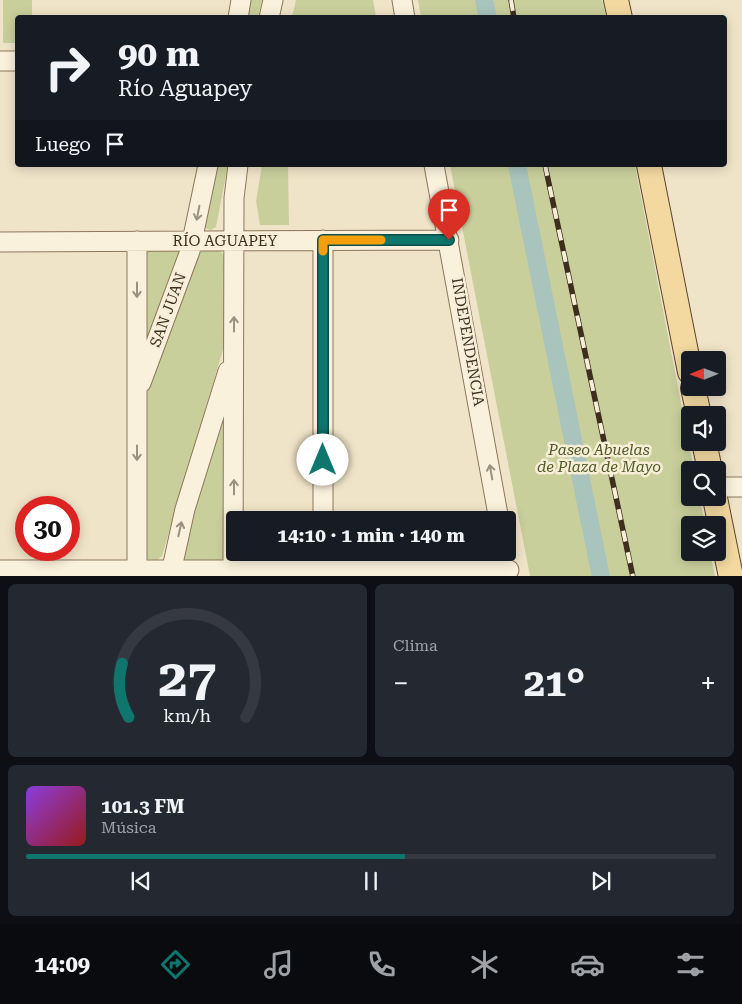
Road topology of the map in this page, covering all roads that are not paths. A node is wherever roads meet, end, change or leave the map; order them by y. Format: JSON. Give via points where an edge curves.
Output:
{"nodes":[{"id":1,"x":242,"y":0,"type":"edge"},
{"id":2,"x":273,"y":0,"type":"edge"},
{"id":3,"x":402,"y":0,"type":"edge"},
{"id":4,"x":616,"y":0,"type":"edge"},
{"id":5,"x":239,"y":15,"type":"edge"},
{"id":6,"x":270,"y":15,"type":"edge"},
{"id":7,"x":404,"y":15,"type":"edge"},
{"id":8,"x":619,"y":15,"type":"edge"},
{"id":9,"x":0,"y":61,"type":"edge"},
{"id":10,"x":15,"y":61,"type":"edge"},
{"id":11,"x":208,"y":167,"type":"edge"},
{"id":12,"x":238,"y":167,"type":"edge"},
{"id":13,"x":434,"y":167,"type":"edge"},
{"id":14,"x":649,"y":167,"type":"edge"},
{"id":15,"x":323,"y":240,"type":"junction"},
{"id":16,"x":449,"y":240,"type":"junction"},
{"id":17,"x":137,"y":241,"type":"junction"},
{"id":18,"x":192,"y":241,"type":"junction"},
{"id":19,"x":234,"y":241,"type":"junction"},
{"id":20,"x":0,"y":242,"type":"edge"},
{"id":21,"x":686,"y":351,"type":"edge"},
{"id":22,"x":234,"y":352,"type":"junction"},
{"id":23,"x":137,"y":395,"type":"junction"},
{"id":24,"x":726,"y":487,"type":"edge"},
{"id":25,"x":742,"y":487,"type":"edge"},
{"id":26,"x":717,"y":506,"type":"edge"},
{"id":27,"x":323,"y":511,"type":"edge"},
{"id":28,"x":498,"y":511,"type":"edge"},
{"id":29,"x":323,"y":566,"type":"edge"},
{"id":30,"x":508,"y":566,"type":"edge"},
{"id":31,"x":0,"y":570,"type":"edge"},
{"id":32,"x":233,"y":570,"type":"junction"},
{"id":33,"x":137,"y":573,"type":"edge"},
{"id":34,"x":170,"y":573,"type":"edge"},
{"id":35,"x":731,"y":576,"type":"edge"}],
"edges":[{"from":1,"to":5,"type":"street"},
{"from":2,"to":6,"type":"street"},
{"from":3,"to":7,"type":"street"},
{"from":4,"to":8,"type":"main road"},
{"from":9,"to":10,"type":"street"},
{"from":11,"to":18,"type":"street","name":"SAN JUAN","one_way":true},
{"from":12,"to":19,"type":"street"},
{"from":13,"to":16,"type":"street","name":"INDEPENDENCIA"},
{"from":14,"to":21,"type":"main road"},
{"from":15,"to":16,"type":"street","name":"RÍO AGUAPEY"},
{"from":15,"to":19,"type":"street","name":"RÍO AGUAPEY"},
{"from":15,"to":27,"type":"street"},
{"from":28,"to":16,"type":"street","name":"INDEPENDENCIA","one_way":true},
{"from":17,"to":18,"type":"street","name":"RÍO AGUAPEY"},
{"from":17,"to":20,"type":"street","name":"RÍO AGUAPEY"},
{"from":17,"to":23,"type":"street","name":"SAN JUAN","one_way":true},
{"from":18,"to":19,"type":"street","name":"RÍO AGUAPEY"},
{"from":18,"to":23,"type":"street","name":"SAN JUAN"},
{"from":22,"to":19,"type":"street","one_way":true},
{"from":32,"to":22,"type":"street","one_way":true},
{"from":34,"to":22,"type":"street","one_way":true,"via":[[185,509]]},
{"from":23,"to":33,"type":"street","name":"SAN JUAN","one_way":true},
{"from":24,"to":25,"type":"street"},
{"from":26,"to":35,"type":"main road"},
{"from":29,"to":30,"type":"street"},
{"from":29,"to":32,"type":"street"},
{"from":31,"to":33,"type":"street"},
{"from":32,"to":34,"type":"street"},
{"from":33,"to":34,"type":"street"}]}
